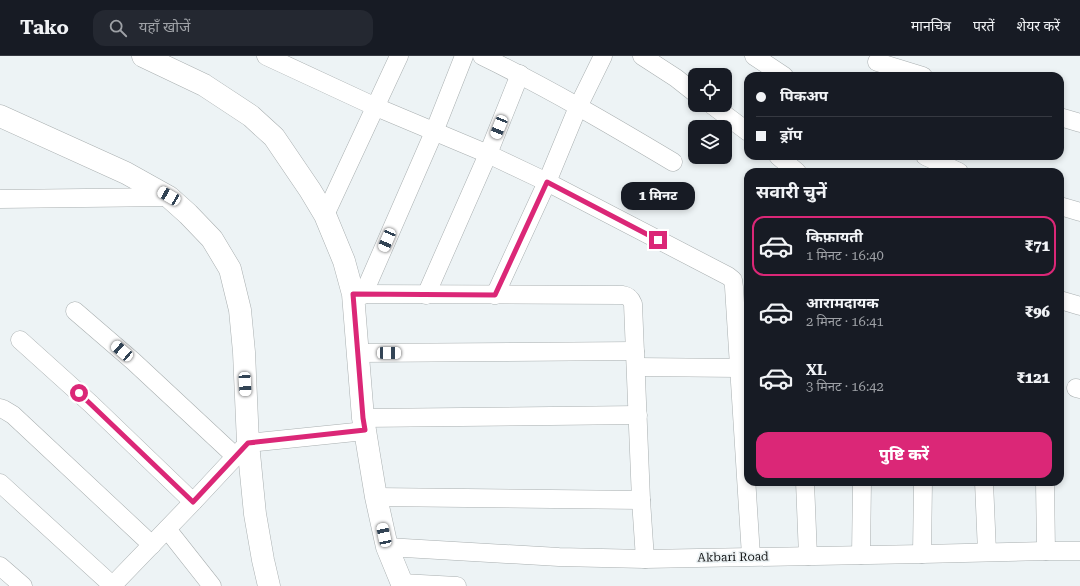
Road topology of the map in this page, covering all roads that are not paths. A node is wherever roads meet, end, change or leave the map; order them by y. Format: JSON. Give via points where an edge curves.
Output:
{"nodes":[{"id":1,"x":144,"y":56,"type":"edge"},
{"id":2,"x":266,"y":56,"type":"edge"},
{"id":3,"x":399,"y":56,"type":"edge"},
{"id":4,"x":464,"y":56,"type":"edge"},
{"id":5,"x":482,"y":56,"type":"edge"},
{"id":6,"x":603,"y":56,"type":"edge"},
{"id":7,"x":642,"y":56,"type":"edge"},
{"id":8,"x":754,"y":56,"type":"edge"},
{"id":9,"x":877,"y":62,"type":"dead end"},
{"id":10,"x":780,"y":68,"type":"edge"},
{"id":11,"x":910,"y":72,"type":"edge"},
{"id":12,"x":520,"y":74,"type":"junction"},
{"id":13,"x":688,"y":87,"type":"edge"},
{"id":14,"x":376,"y":107,"type":"junction"},
{"id":15,"x":578,"y":107,"type":"junction"},
{"id":16,"x":721,"y":112,"type":"edge"},
{"id":17,"x":0,"y":116,"type":"edge"},
{"id":18,"x":1064,"y":118,"type":"edge"},
{"id":19,"x":1080,"y":123,"type":"edge"},
{"id":20,"x":744,"y":129,"type":"edge"},
{"id":21,"x":434,"y":132,"type":"junction"},
{"id":22,"x":488,"y":154,"type":"junction"},
{"id":23,"x":783,"y":160,"type":"edge"},
{"id":24,"x":934,"y":160,"type":"edge"},
{"id":25,"x":673,"y":162,"type":"dead end"},
{"id":26,"x":792,"y":168,"type":"edge"},
{"id":27,"x":950,"y":168,"type":"edge"},
{"id":28,"x":547,"y":182,"type":"junction"},
{"id":29,"x":169,"y":196,"type":"junction"},
{"id":30,"x":0,"y":199,"type":"edge"},
{"id":31,"x":1064,"y":207,"type":"edge"},
{"id":32,"x":1080,"y":212,"type":"edge"},
{"id":33,"x":325,"y":215,"type":"junction"},
{"id":34,"x":741,"y":280,"type":"edge"},
{"id":35,"x":358,"y":294,"type":"junction"},
{"id":36,"x":426,"y":295,"type":"junction"},
{"id":37,"x":495,"y":295,"type":"junction"},
{"id":38,"x":1064,"y":301,"type":"edge"},
{"id":39,"x":1080,"y":306,"type":"edge"},
{"id":40,"x":75,"y":311,"type":"dead end"},
{"id":41,"x":20,"y":340,"type":"dead end"},
{"id":42,"x":358,"y":353,"type":"junction"},
{"id":43,"x":636,"y":359,"type":"junction"},
{"id":44,"x":739,"y":368,"type":"junction"},
{"id":45,"x":0,"y":408,"type":"edge"},
{"id":46,"x":638,"y":415,"type":"junction"},
{"id":47,"x":364,"y":424,"type":"junction"},
{"id":48,"x":242,"y":450,"type":"junction"},
{"id":49,"x":744,"y":453,"type":"edge"},
{"id":50,"x":0,"y":483,"type":"edge"},
{"id":51,"x":746,"y":486,"type":"edge"},
{"id":52,"x":805,"y":486,"type":"edge"},
{"id":53,"x":862,"y":486,"type":"edge"},
{"id":54,"x":923,"y":486,"type":"edge"},
{"id":55,"x":984,"y":486,"type":"edge"},
{"id":56,"x":1045,"y":486,"type":"edge"},
{"id":57,"x":376,"y":497,"type":"junction"},
{"id":58,"x":641,"y":500,"type":"junction"},
{"id":59,"x":193,"y":502,"type":"junction"},
{"id":60,"x":167,"y":529,"type":"junction"},
{"id":61,"x":152,"y":545,"type":"junction"},
{"id":62,"x":387,"y":547,"type":"junction"},
{"id":63,"x":1046,"y":551,"type":"junction"},
{"id":64,"x":1080,"y":551,"type":"edge"},
{"id":65,"x":987,"y":552,"type":"junction"},
{"id":66,"x":922,"y":554,"type":"junction"},
{"id":67,"x":861,"y":555,"type":"junction"},
{"id":68,"x":750,"y":556,"type":"junction"},
{"id":69,"x":808,"y":556,"type":"junction"},
{"id":70,"x":645,"y":559,"type":"junction"},
{"id":71,"x":0,"y":566,"type":"edge"},
{"id":72,"x":402,"y":585,"type":"edge"},
{"id":73,"x":23,"y":586,"type":"edge"},
{"id":74,"x":113,"y":586,"type":"edge"},
{"id":75,"x":212,"y":586,"type":"edge"},
{"id":76,"x":269,"y":586,"type":"edge"},
{"id":77,"x":457,"y":586,"type":"edge"}],
"edges":[{"from":1,"to":33,"type":"street","via":[[204,86],[251,116],[274,137]]},
{"from":2,"to":14,"type":"street"},
{"from":3,"to":14,"type":"street"},
{"from":4,"to":21,"type":"street"},
{"from":5,"to":12,"type":"street"},
{"from":6,"to":15,"type":"street"},
{"from":7,"to":13,"type":"street"},
{"from":8,"to":10,"type":"street"},
{"from":9,"to":11,"type":"street"},
{"from":12,"to":15,"type":"street"},
{"from":12,"to":22,"type":"street"},
{"from":14,"to":21,"type":"street"},
{"from":14,"to":33,"type":"street"},
{"from":15,"to":25,"type":"street"},
{"from":15,"to":28,"type":"street"},
{"from":16,"to":20,"type":"street"},
{"from":17,"to":29,"type":"street","via":[[126,173]]},
{"from":18,"to":19,"type":"street"},
{"from":21,"to":22,"type":"street"},
{"from":21,"to":35,"type":"street"},
{"from":22,"to":28,"type":"street"},
{"from":22,"to":36,"type":"street"},
{"from":23,"to":26,"type":"street"},
{"from":24,"to":27,"type":"street"},
{"from":28,"to":34,"type":"street","via":[[728,276]]},
{"from":28,"to":37,"type":"street"},
{"from":29,"to":30,"type":"street"},
{"from":29,"to":48,"type":"street","via":[[212,239],[230,269],[240,310],[244,352]]},
{"from":31,"to":32,"type":"street"},
{"from":33,"to":35,"type":"street"},
{"from":34,"to":44,"type":"street"},
{"from":35,"to":36,"type":"street"},
{"from":35,"to":42,"type":"street"},
{"from":36,"to":37,"type":"street"},
{"from":37,"to":43,"type":"street","via":[[628,296],[633,304]]},
{"from":38,"to":39,"type":"street"},
{"from":40,"to":48,"type":"street","via":[[133,362]]},
{"from":41,"to":59,"type":"street"},
{"from":42,"to":43,"type":"street"},
{"from":42,"to":47,"type":"street"},
{"from":43,"to":44,"type":"street"},
{"from":43,"to":46,"type":"street"},
{"from":44,"to":49,"type":"street"},
{"from":45,"to":61,"type":"street","via":[[13,415]]},
{"from":46,"to":47,"type":"street"},
{"from":46,"to":58,"type":"street"},
{"from":47,"to":48,"type":"street","via":[[339,433],[278,439]]},
{"from":47,"to":57,"type":"street"},
{"from":48,"to":59,"type":"street"},
{"from":48,"to":76,"type":"street"},
{"from":50,"to":74,"type":"street"},
{"from":51,"to":68,"type":"street"},
{"from":52,"to":69,"type":"street"},
{"from":53,"to":67,"type":"street"},
{"from":54,"to":66,"type":"street"},
{"from":55,"to":65,"type":"street"},
{"from":56,"to":63,"type":"street"},
{"from":57,"to":58,"type":"street"},
{"from":57,"to":62,"type":"street"},
{"from":58,"to":70,"type":"street"},
{"from":59,"to":60,"type":"street"},
{"from":60,"to":61,"type":"street"},
{"from":60,"to":75,"type":"street"},
{"from":61,"to":74,"type":"street"},
{"from":62,"to":70,"type":"street","name":"Akbari Road"},
{"from":62,"to":72,"type":"street"},
{"from":63,"to":64,"type":"street","name":"Akbari Road"},
{"from":63,"to":65,"type":"street","name":"Akbari Road"},
{"from":65,"to":66,"type":"street","name":"Akbari Road"},
{"from":66,"to":67,"type":"street","name":"Akbari Road"},
{"from":67,"to":69,"type":"street","name":"Akbari Road"},
{"from":68,"to":69,"type":"street","name":"Akbari Road"},
{"from":68,"to":70,"type":"street","name":"Akbari Road"},
{"from":71,"to":73,"type":"street"},
{"from":72,"to":77,"type":"street"}]}
